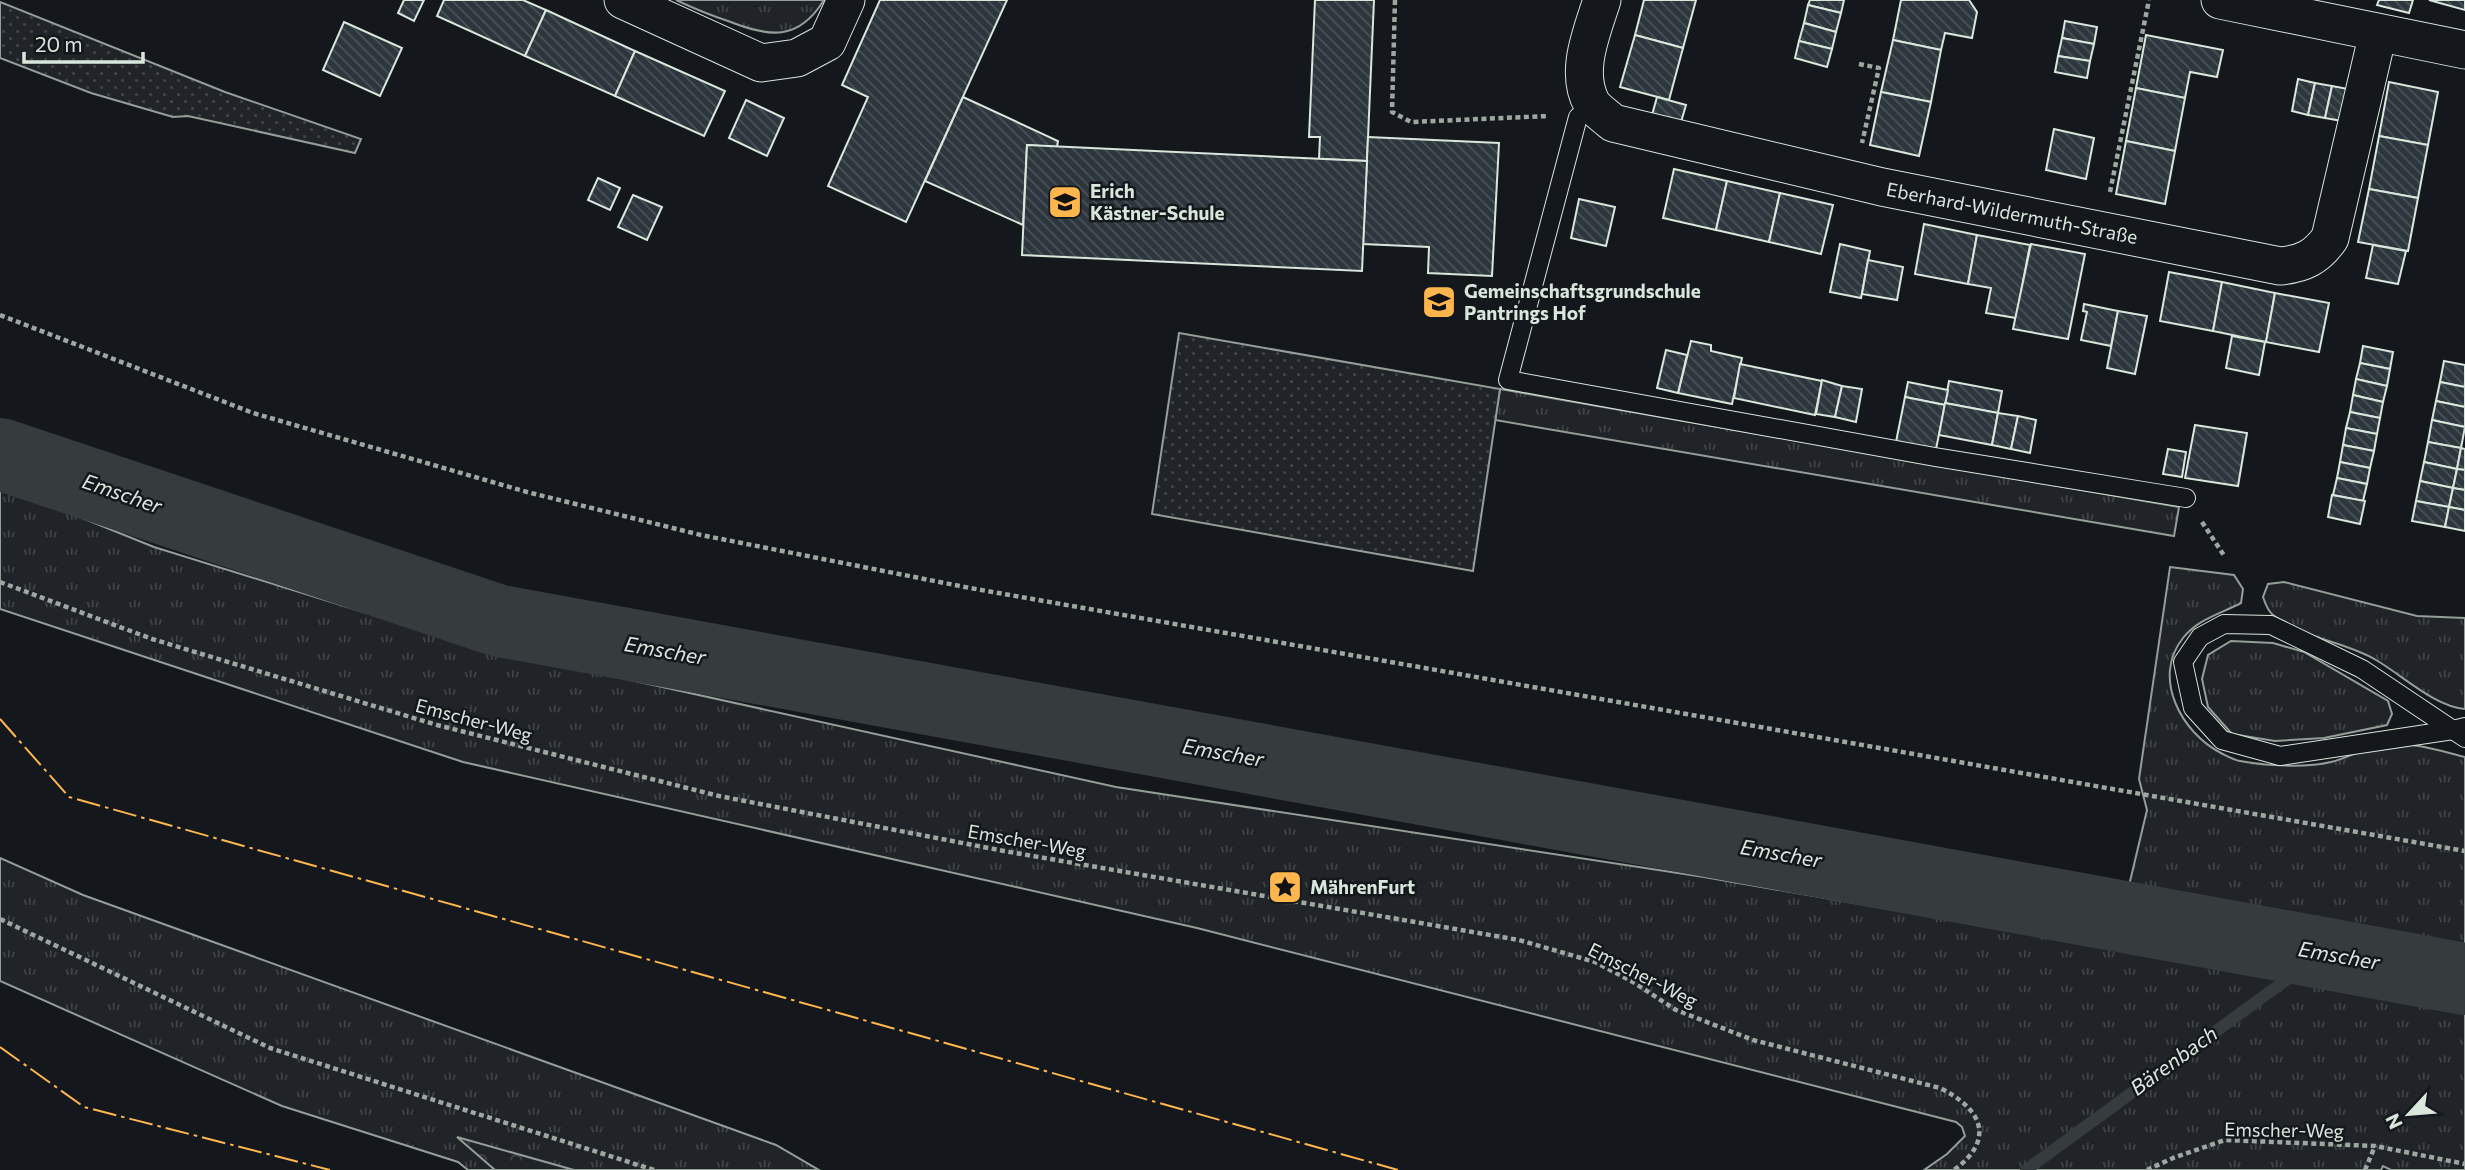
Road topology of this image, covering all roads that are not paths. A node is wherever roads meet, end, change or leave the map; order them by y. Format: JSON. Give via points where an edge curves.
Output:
{"nodes":[{"id":1,"x":623,"y":0,"type":"edge"},
{"id":2,"x":846,"y":0,"type":"edge"},
{"id":3,"x":1602,"y":0,"type":"edge"},
{"id":4,"x":2220,"y":0,"type":"edge"},
{"id":5,"x":2318,"y":10,"type":"edge"},
{"id":6,"x":2378,"y":33,"type":"junction"},
{"id":7,"x":2465,"y":50,"type":"edge"},
{"id":8,"x":1593,"y":106,"type":"junction"},
{"id":9,"x":2186,"y":498,"type":"road end"},
{"id":10,"x":2461,"y":731,"type":"edge"}],
"edges":[{"from":1,"to":2,"type":"street","via":[[761,63],[797,58],[827,42]]},
{"from":3,"to":8,"type":"street","via":[[1586,53],[1584,85]]},
{"from":4,"to":5,"type":"street"},
{"from":5,"to":6,"type":"street"},
{"from":6,"to":7,"type":"street"},
{"from":6,"to":8,"type":"street","name":"Eberhard-Wildermuth-Straße","via":[[2330,238],[2310,259],[2280,266],[1854,181],[1613,123]]},
{"from":8,"to":9,"type":"lane","via":[[1578,117],[1508,380]]},
{"from":10,"to":10,"type":"lane","via":[[2362,669],[2271,625],[2224,625],[2200,637],[2183,662],[2193,708],[2222,740],[2280,756]]}]}
